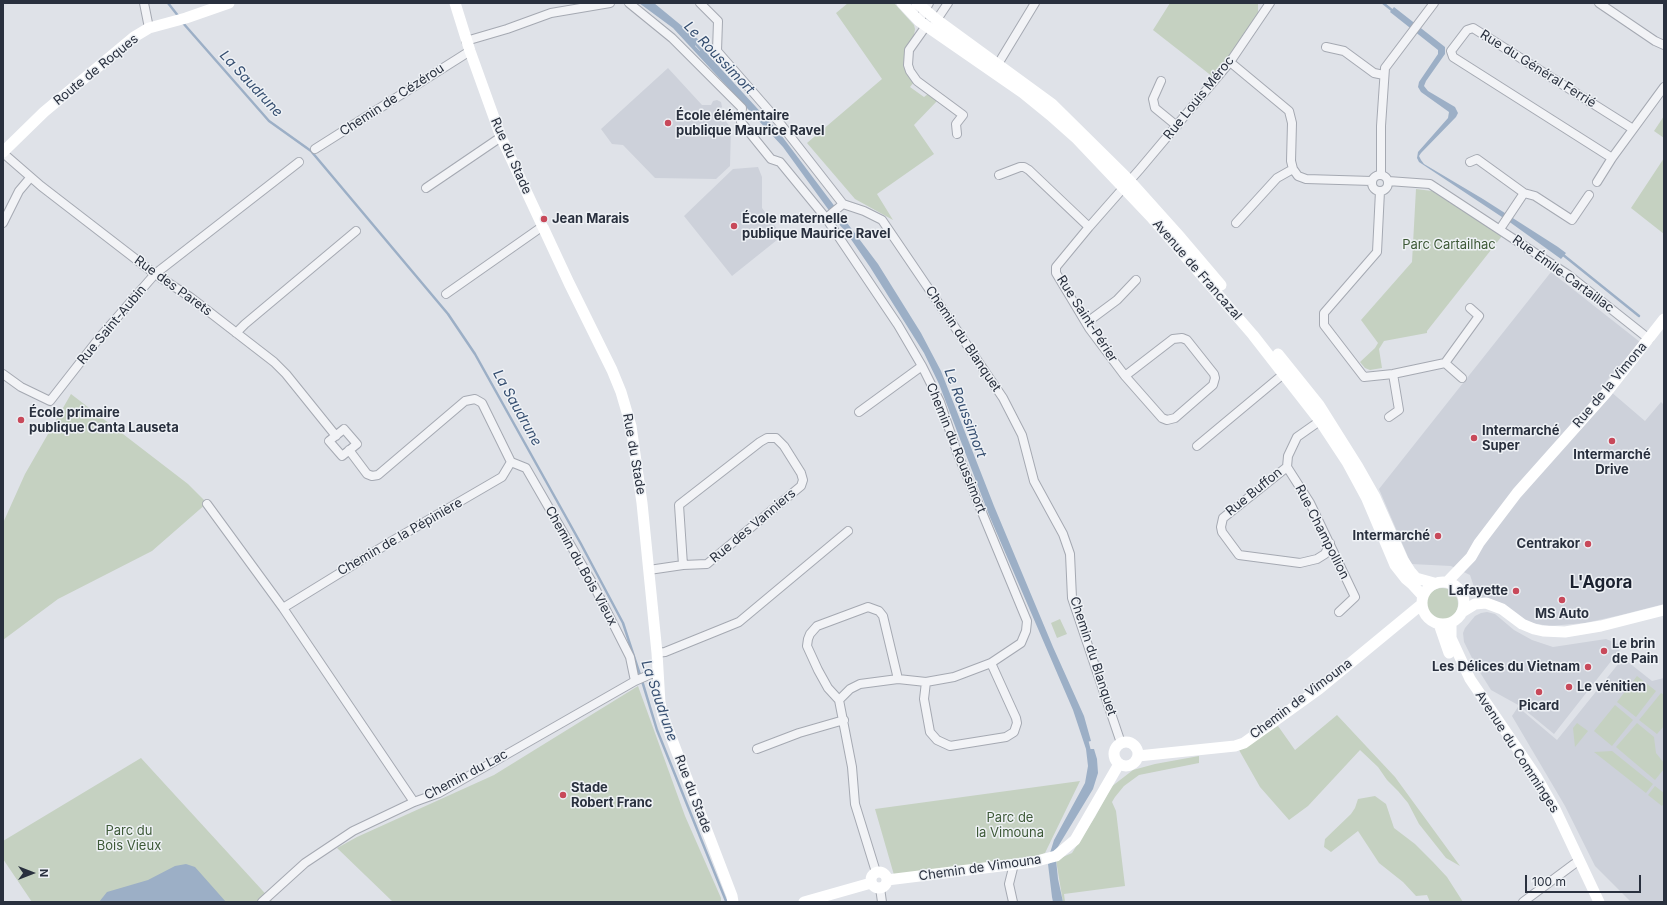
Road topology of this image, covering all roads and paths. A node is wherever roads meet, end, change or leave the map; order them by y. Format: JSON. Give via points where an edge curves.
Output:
{"nodes":[{"id":1,"x":144,"y":3,"type":"edge"},
{"id":2,"x":229,"y":3,"type":"edge"},
{"id":3,"x":455,"y":3,"type":"edge"},
{"id":4,"x":610,"y":3,"type":"edge"},
{"id":5,"x":629,"y":3,"type":"edge"},
{"id":6,"x":700,"y":3,"type":"edge"},
{"id":7,"x":902,"y":3,"type":"edge"},
{"id":8,"x":948,"y":3,"type":"edge"},
{"id":9,"x":1035,"y":3,"type":"edge"},
{"id":10,"x":1434,"y":3,"type":"edge"},
{"id":11,"x":1599,"y":3,"type":"edge"},
{"id":12,"x":1267,"y":4,"type":"edge"},
{"id":13,"x":924,"y":5,"type":"edge"},
{"id":14,"x":938,"y":20,"type":"junction"},
{"id":15,"x":925,"y":25,"type":"junction"},
{"id":16,"x":149,"y":28,"type":"junction"},
{"id":17,"x":1664,"y":45,"type":"edge"},
{"id":18,"x":468,"y":46,"type":"junction"},
{"id":19,"x":1326,"y":47,"type":"dead end"},
{"id":20,"x":1230,"y":62,"type":"junction"},
{"id":21,"x":995,"y":68,"type":"junction"},
{"id":22,"x":1384,"y":75,"type":"junction"},
{"id":23,"x":1161,"y":81,"type":"dead end"},
{"id":24,"x":1664,"y":87,"type":"edge"},
{"id":25,"x":1177,"y":126,"type":"junction"},
{"id":26,"x":1633,"y":129,"type":"junction"},
{"id":27,"x":957,"y":134,"type":"dead end"},
{"id":28,"x":501,"y":137,"type":"junction"},
{"id":29,"x":315,"y":149,"type":"dead end"},
{"id":30,"x":3,"y":153,"type":"edge"},
{"id":31,"x":1612,"y":158,"type":"junction"},
{"id":32,"x":299,"y":162,"type":"dead end"},
{"id":33,"x":1470,"y":162,"type":"dead end"},
{"id":34,"x":1293,"y":169,"type":"junction"},
{"id":35,"x":999,"y":175,"type":"dead end"},
{"id":36,"x":1381,"y":175,"type":"junction"},
{"id":37,"x":30,"y":178,"type":"junction"},
{"id":38,"x":1372,"y":181,"type":"junction"},
{"id":39,"x":1388,"y":182,"type":"junction"},
{"id":40,"x":1597,"y":182,"type":"dead end"},
{"id":41,"x":1126,"y":184,"type":"junction"},
{"id":42,"x":426,"y":188,"type":"dead end"},
{"id":43,"x":1380,"y":191,"type":"junction"},
{"id":44,"x":1524,"y":194,"type":"junction"},
{"id":45,"x":1590,"y":195,"type":"dead end"},
{"id":46,"x":843,"y":204,"type":"junction"},
{"id":47,"x":826,"y":218,"type":"junction"},
{"id":48,"x":3,"y":223,"type":"edge"},
{"id":49,"x":1236,"y":224,"type":"dead end"},
{"id":50,"x":1502,"y":225,"type":"junction"},
{"id":51,"x":543,"y":226,"type":"junction"},
{"id":52,"x":1088,"y":227,"type":"junction"},
{"id":53,"x":356,"y":231,"type":"dead end"},
{"id":54,"x":155,"y":274,"type":"junction"},
{"id":55,"x":1136,"y":280,"type":"dead end"},
{"id":56,"x":446,"y":294,"type":"dead end"},
{"id":57,"x":1470,"y":308,"type":"dead end"},
{"id":58,"x":1086,"y":323,"type":"junction"},
{"id":59,"x":1657,"y":328,"type":"edge"},
{"id":60,"x":236,"y":333,"type":"junction"},
{"id":61,"x":1445,"y":363,"type":"junction"},
{"id":62,"x":922,"y":366,"type":"junction"},
{"id":63,"x":1287,"y":371,"type":"junction"},
{"id":64,"x":3,"y":374,"type":"edge"},
{"id":65,"x":1393,"y":374,"type":"junction"},
{"id":66,"x":1125,"y":376,"type":"junction"},
{"id":67,"x":1462,"y":378,"type":"dead end"},
{"id":68,"x":859,"y":412,"type":"dead end"},
{"id":69,"x":1389,"y":417,"type":"dead end"},
{"id":70,"x":1323,"y":419,"type":"junction"},
{"id":71,"x":334,"y":433,"type":"junction"},
{"id":72,"x":1198,"y":446,"type":"dead end"},
{"id":73,"x":349,"y":450,"type":"junction"},
{"id":74,"x":511,"y":462,"type":"junction"},
{"id":75,"x":1287,"y":466,"type":"junction"},
{"id":76,"x":207,"y":504,"type":"dead end"},
{"id":77,"x":848,"y":531,"type":"dead end"},
{"id":78,"x":1330,"y":543,"type":"junction"},
{"id":79,"x":1465,"y":563,"type":"junction"},
{"id":80,"x":683,"y":565,"type":"junction"},
{"id":81,"x":649,"y":570,"type":"junction"},
{"id":82,"x":1446,"y":582,"type":"junction"},
{"id":83,"x":1434,"y":583,"type":"junction"},
{"id":84,"x":1462,"y":595,"type":"junction"},
{"id":85,"x":1422,"y":600,"type":"junction"},
{"id":86,"x":1475,"y":604,"type":"junction"},
{"id":87,"x":282,"y":608,"type":"junction"},
{"id":88,"x":1664,"y":610,"type":"edge"},
{"id":89,"x":1339,"y":612,"type":"dead end"},
{"id":90,"x":1462,"y":612,"type":"junction"},
{"id":91,"x":1426,"y":616,"type":"junction"},
{"id":92,"x":1404,"y":618,"type":"junction"},
{"id":93,"x":1451,"y":623,"type":"junction"},
{"id":94,"x":1438,"y":624,"type":"junction"},
{"id":95,"x":657,"y":653,"type":"junction"},
{"id":96,"x":991,"y":663,"type":"junction"},
{"id":97,"x":654,"y":674,"type":"junction"},
{"id":98,"x":898,"y":679,"type":"junction"},
{"id":99,"x":638,"y":680,"type":"junction"},
{"id":100,"x":926,"y":682,"type":"junction"},
{"id":101,"x":839,"y":700,"type":"junction"},
{"id":102,"x":844,"y":720,"type":"junction"},
{"id":103,"x":1121,"y":743,"type":"junction"},
{"id":104,"x":757,"y":749,"type":"dead end"},
{"id":105,"x":1138,"y":756,"type":"junction"},
{"id":106,"x":1119,"y":764,"type":"junction"},
{"id":107,"x":414,"y":802,"type":"junction"},
{"id":108,"x":1014,"y":864,"type":"junction"},
{"id":109,"x":1574,"y":864,"type":"junction"},
{"id":110,"x":876,"y":872,"type":"joint"},
{"id":111,"x":880,"y":884,"type":"junction"},
{"id":112,"x":262,"y":902,"type":"edge"},
{"id":113,"x":733,"y":902,"type":"edge"},
{"id":114,"x":804,"y":902,"type":"edge"},
{"id":115,"x":882,"y":902,"type":"edge"},
{"id":116,"x":1013,"y":902,"type":"edge"},
{"id":117,"x":1523,"y":902,"type":"edge"},
{"id":118,"x":1591,"y":902,"type":"edge"},
{"id":119,"x":1599,"y":902,"type":"edge"}],
"edges":[{"from":1,"to":16,"type":"street"},
{"from":2,"to":16,"type":"street","name":"Route de Roques"},
{"from":3,"to":18,"type":"street","name":"Rue du Stade"},
{"from":4,"to":18,"type":"street","via":[[551,13]]},
{"from":5,"to":47,"type":"street","name":"Chemin du Roussimort","via":[[672,38],[742,108],[741,122],[771,159],[780,162]]},
{"from":6,"to":46,"type":"street","via":[[718,20],[717,51],[779,122]]},
{"from":7,"to":15,"type":"street","name":"Avenue de Francazal"},
{"from":8,"to":14,"type":"street"},
{"from":9,"to":21,"type":"street"},
{"from":10,"to":22,"type":"street","via":[[1386,68]]},
{"from":11,"to":17,"type":"street"},
{"from":12,"to":20,"type":"street","name":"Rue Louis Méroc"},
{"from":13,"to":14,"type":"street","name":"Avenue de Francazal"},
{"from":13,"to":15,"type":"street"},
{"from":14,"to":15,"type":"street"},
{"from":14,"to":21,"type":"street","name":"Avenue de Francazal"},
{"from":15,"to":21,"type":"street","name":"Avenue de Francazal"},
{"from":15,"to":27,"type":"street","via":[[909,50],[908,66],[917,81],[963,115],[956,124]]},
{"from":16,"to":30,"type":"street","name":"Route de Roques","via":[[134,37],[44,112]]},
{"from":18,"to":28,"type":"street","name":"Rue du Stade"},
{"from":18,"to":29,"type":"street","name":"Chemin de Cézérou"},
{"from":19,"to":22,"type":"street","via":[[1344,51],[1374,73]]},
{"from":20,"to":25,"type":"street","name":"Rue Louis Méroc"},
{"from":20,"to":34,"type":"street","via":[[1289,111],[1292,123]]},
{"from":21,"to":41,"type":"street","name":"Avenue de Francazal"},
{"from":22,"to":36,"type":"street"},
{"from":23,"to":25,"type":"street","via":[[1153,99],[1156,108]]},
{"from":24,"to":26,"type":"street"},
{"from":25,"to":41,"type":"street","name":"Rue Louis Méroc"},
{"from":26,"to":31,"type":"street"},
{"from":26,"to":31,"type":"street","name":"Rue du Général Ferrié","via":[[1473,28],[1467,30],[1451,51],[1453,57]]},
{"from":28,"to":42,"type":"street"},
{"from":28,"to":51,"type":"street","name":"Rue du Stade"},
{"from":30,"to":37,"type":"street","name":"Rue des Parets"},
{"from":31,"to":40,"type":"street"},
{"from":32,"to":54,"type":"street","name":"Rue Saint-Aubin"},
{"from":33,"to":44,"type":"street","via":[[1477,160]]},
{"from":34,"to":38,"type":"street","via":[[1298,176],[1306,179]]},
{"from":34,"to":49,"type":"street","via":[[1276,178]]},
{"from":35,"to":52,"type":"street","via":[[1024,167]]},
{"from":36,"to":38,"type":"street"},
{"from":36,"to":39,"type":"street"},
{"from":37,"to":48,"type":"street","via":[[19,191]]},
{"from":37,"to":54,"type":"street","name":"Rue des Parets"},
{"from":38,"to":43,"type":"street","via":[[1372,187]]},
{"from":39,"to":43,"type":"street","via":[[1386,188]]},
{"from":39,"to":50,"type":"street","name":"Rue Émile Cartaillac","via":[[1430,184]]},
{"from":41,"to":52,"type":"street","name":"Rue Saint-Périer"},
{"from":41,"to":63,"type":"street","name":"Avenue de Francazal","via":[[1151,217]]},
{"from":43,"to":65,"type":"street","via":[[1378,252],[1324,313],[1324,325],[1364,377]]},
{"from":44,"to":45,"type":"street","via":[[1535,196],[1572,220]]},
{"from":44,"to":50,"type":"street"},
{"from":46,"to":47,"type":"street"},
{"from":46,"to":103,"type":"street","name":"Chemin du Blanquet","via":[[882,220],[1006,404],[1022,435],[1034,481],[1063,534],[1070,554],[1072,598]]},
{"from":47,"to":62,"type":"street","name":"Chemin du Roussimort","via":[[898,325]]},
{"from":50,"to":59,"type":"street","name":"Rue Émile Cartaillac","via":[[1567,274]]},
{"from":51,"to":56,"type":"street"},
{"from":51,"to":81,"type":"street","name":"Rue du Stade","via":[[621,392],[631,426]]},
{"from":52,"to":58,"type":"street","name":"Rue Saint-Périer","via":[[1056,267],[1056,273]]},
{"from":53,"to":60,"type":"street"},
{"from":54,"to":60,"type":"street","name":"Rue des Parets","via":[[190,297]]},
{"from":54,"to":64,"type":"street","name":"Rue Saint-Aubin","via":[[100,337],[50,401],[21,387]]},
{"from":55,"to":58,"type":"street","via":[[1117,300]]},
{"from":57,"to":61,"type":"street","via":[[1479,316]]},
{"from":58,"to":66,"type":"street","name":"Rue Saint-Périer"},
{"from":59,"to":79,"type":"street","name":"Rue de la Vimona","via":[[1606,393],[1517,493]]},
{"from":60,"to":71,"type":"street","name":"Rue des Parets","via":[[286,374]]},
{"from":61,"to":65,"type":"street"},
{"from":61,"to":67,"type":"street"},
{"from":62,"to":68,"type":"street"},
{"from":62,"to":96,"type":"street","name":"Chemin du Roussimort","via":[[940,402],[957,452],[1028,625],[1021,643]]},
{"from":63,"to":70,"type":"street","name":"Avenue de Francazal"},
{"from":63,"to":72,"type":"street"},
{"from":65,"to":69,"type":"street","via":[[1399,410]]},
{"from":66,"to":66,"type":"street","name":"Rue Saint-Périer","via":[[1173,339],[1182,338],[1187,340],[1216,378],[1213,385],[1174,418],[1167,420]]},
{"from":70,"to":75,"type":"street","via":[[1297,437],[1288,456]]},
{"from":70,"to":83,"type":"street","name":"Avenue de Francazal","via":[[1358,466],[1410,571],[1416,578]]},
{"from":70,"to":85,"type":"street","name":"Avenue de Francazal","via":[[1367,499],[1395,565]]},
{"from":71,"to":73,"type":"street","via":[[329,441],[342,456]]},
{"from":71,"to":73,"type":"street","via":[[344,429],[357,444]]},
{"from":73,"to":74,"type":"street","via":[[367,474],[378,475],[461,404],[475,399],[482,403]]},
{"from":74,"to":87,"type":"street","name":"Chemin de la Pépinière","via":[[502,477]]},
{"from":74,"to":99,"type":"street","name":"Chemin du Bois Vieux","via":[[526,468],[589,577],[630,657]]},
{"from":75,"to":78,"type":"street","name":"Rue Champollion","via":[[1310,503]]},
{"from":75,"to":78,"type":"street","name":"Rue Buffon","via":[[1223,518],[1222,532],[1239,556],[1300,563],[1313,561],[1326,554]]},
{"from":76,"to":87,"type":"street"},
{"from":77,"to":95,"type":"street","via":[[739,622]]},
{"from":78,"to":89,"type":"street","name":"Rue Champollion","via":[[1355,597]]},
{"from":79,"to":82,"type":"street","name":"Rue de la Vimona"},
{"from":79,"to":84,"type":"street","name":"Rue de la Vimona"},
{"from":80,"to":80,"type":"street","name":"Rue des Vanniers","via":[[679,505],[760,442],[767,438],[776,438],[798,467],[803,480],[801,486],[708,564]]},
{"from":80,"to":81,"type":"street","name":"Rue des Vanniers"},
{"from":81,"to":95,"type":"street","name":"Rue du Stade"},
{"from":82,"to":83,"type":"street"},
{"from":82,"to":84,"type":"street","via":[[1454,585]]},
{"from":83,"to":85,"type":"street","via":[[1428,588]]},
{"from":84,"to":86,"type":"street"},
{"from":84,"to":90,"type":"street"},
{"from":85,"to":91,"type":"street"},
{"from":85,"to":92,"type":"street","name":"Chemin de Vimouna"},
{"from":86,"to":88,"type":"street","via":[[1495,605],[1522,624],[1553,632],[1593,628]]},
{"from":86,"to":90,"type":"street"},
{"from":87,"to":107,"type":"street"},
{"from":90,"to":93,"type":"street"},
{"from":91,"to":92,"type":"street"},
{"from":91,"to":94,"type":"street"},
{"from":92,"to":105,"type":"street","name":"Chemin de Vimouna","via":[[1319,690],[1244,742],[1235,746]]},
{"from":93,"to":94,"type":"street"},
{"from":93,"to":119,"type":"street","name":"Avenue du Comminges","via":[[1451,638],[1470,679],[1540,783],[1571,841]]},
{"from":94,"to":109,"type":"street","name":"Avenue du Comminges","via":[[1454,664],[1551,816]]},
{"from":95,"to":97,"type":"street","name":"Rue du Stade"},
{"from":96,"to":100,"type":"street","via":[[954,677]]},
{"from":96,"to":100,"type":"street","via":[[1017,723],[1014,732],[1006,737],[950,746],[937,740],[930,732],[924,699]]},
{"from":97,"to":99,"type":"street","name":"Chemin du Lac"},
{"from":97,"to":113,"type":"street","name":"Rue du Stade","via":[[663,716]]},
{"from":98,"to":100,"type":"street"},
{"from":98,"to":101,"type":"street","via":[[860,684],[850,689]]},
{"from":98,"to":101,"type":"street","via":[[883,616],[868,607],[817,626],[808,639],[807,646],[818,670],[828,688]]},
{"from":99,"to":107,"type":"street","name":"Chemin du Lac","via":[[439,793]]},
{"from":101,"to":102,"type":"street"},
{"from":102,"to":104,"type":"street"},
{"from":102,"to":110,"type":"street","via":[[855,804]]},
{"from":103,"to":105,"type":"street","via":[[1128,742],[1134,745],[1138,750]]},
{"from":103,"to":106,"type":"street","via":[[1114,751],[1114,759]]},
{"from":105,"to":106,"type":"street","via":[[1131,766]]},
{"from":106,"to":108,"type":"street","name":"Chemin de Vimouna","via":[[1075,840],[1051,857]]},
{"from":107,"to":112,"type":"street","name":"Chemin du Lac","via":[[353,831],[304,863]]},
{"from":108,"to":111,"type":"street","name":"Chemin de Vimouna"},
{"from":108,"to":116,"type":"street","via":[[1009,884]]},
{"from":109,"to":117,"type":"street"},
{"from":109,"to":118,"type":"street","name":"Avenue du Comminges"},
{"from":110,"to":111,"type":"street","via":[[872,875]]},
{"from":111,"to":114,"type":"street","name":"Chemin de Vimouna"},
{"from":111,"to":115,"type":"street"}]}
